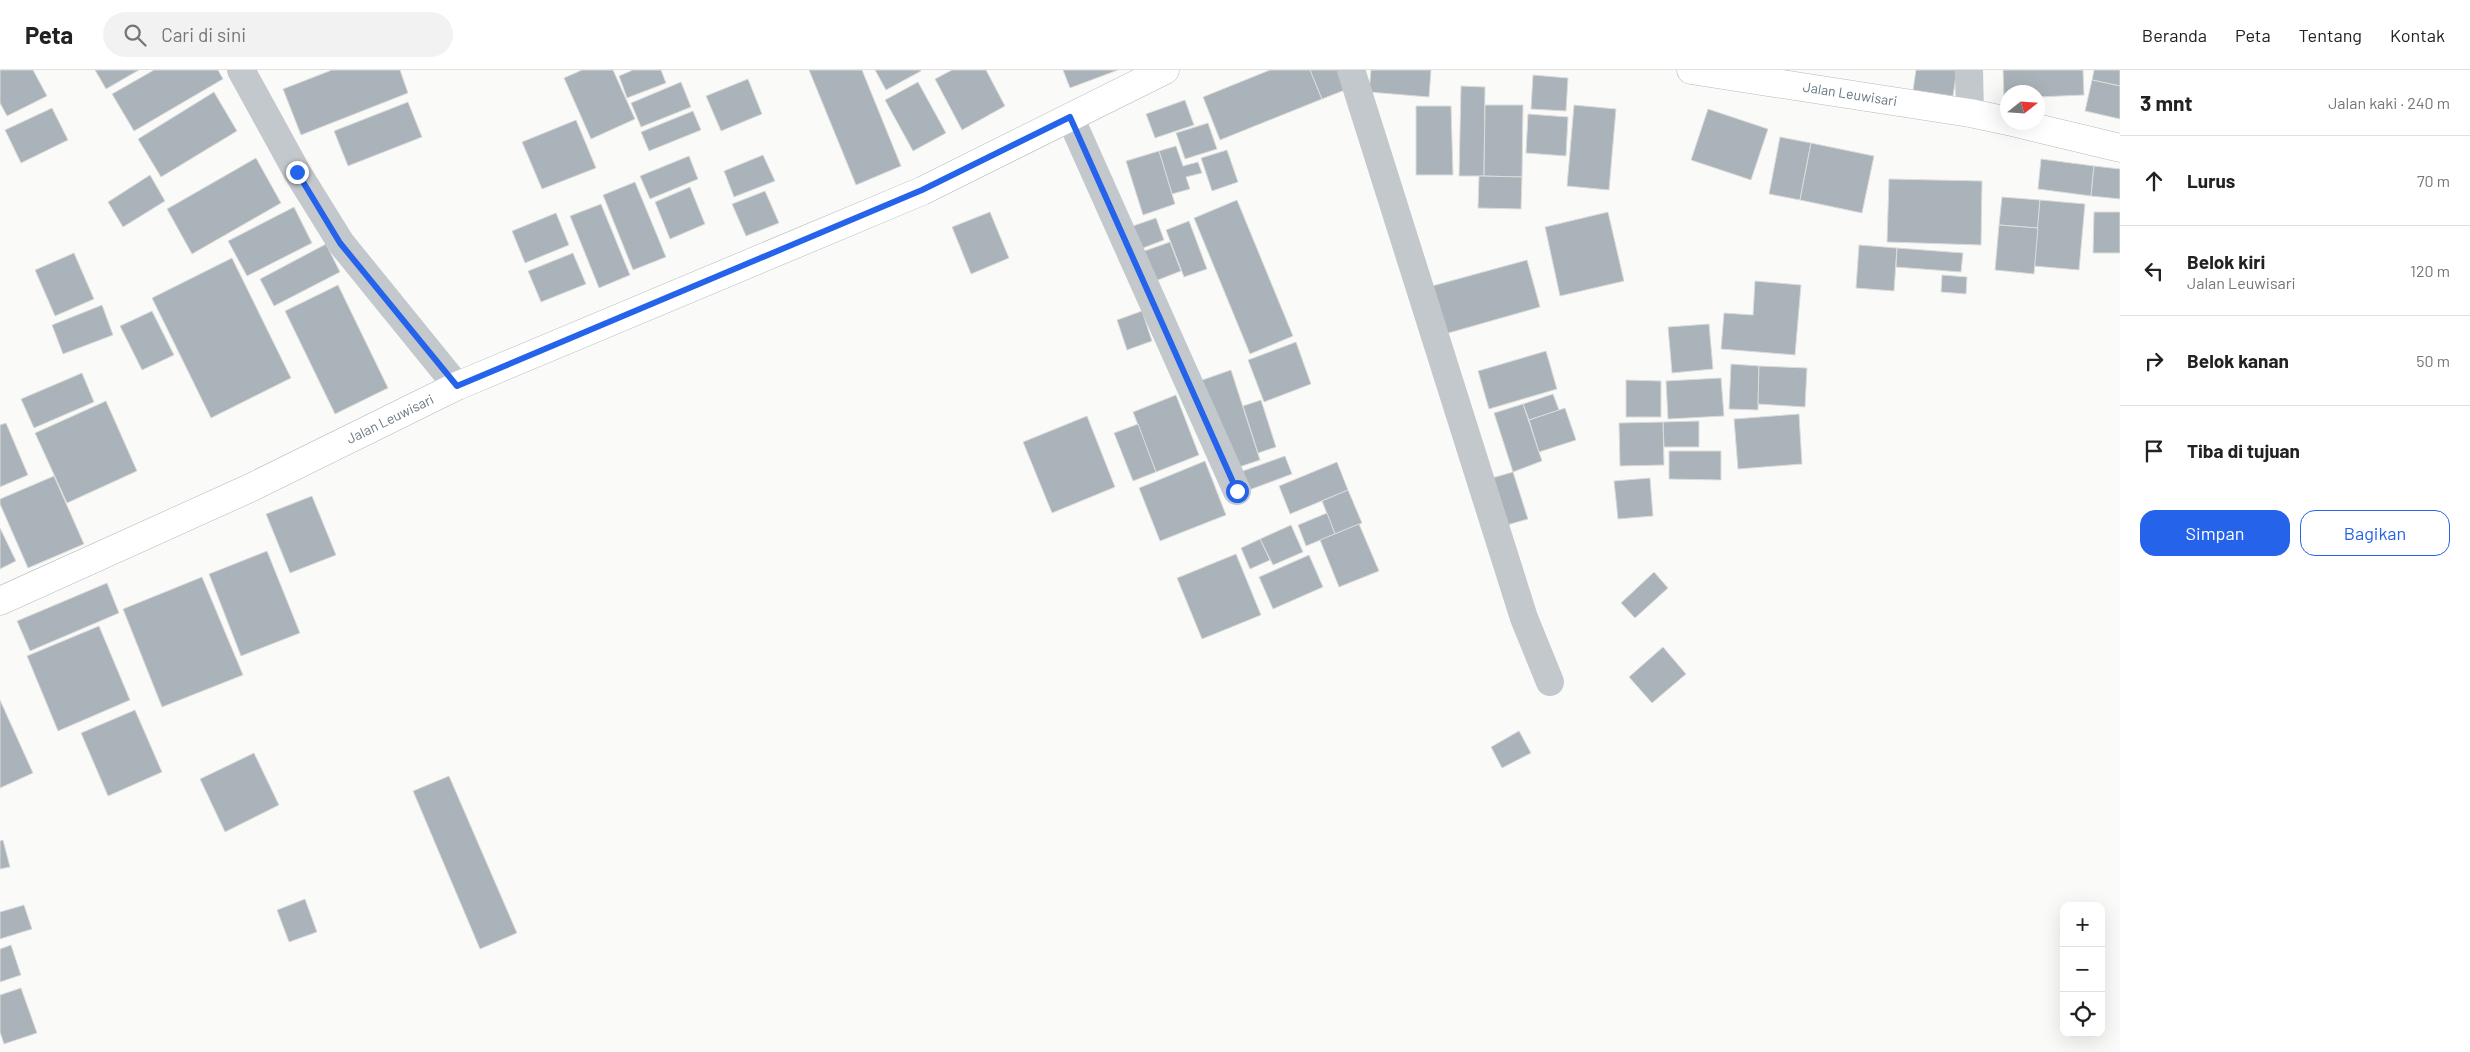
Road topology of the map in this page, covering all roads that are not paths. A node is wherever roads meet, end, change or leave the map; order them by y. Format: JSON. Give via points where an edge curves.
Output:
{"nodes":[{"id":1,"x":241,"y":70,"type":"edge"},
{"id":2,"x":1165,"y":70,"type":"edge"},
{"id":3,"x":1351,"y":70,"type":"edge"},
{"id":4,"x":1691,"y":70,"type":"edge"},
{"id":5,"x":1969,"y":70,"type":"edge"},
{"id":6,"x":1970,"y":113,"type":"junction"},
{"id":7,"x":1070,"y":117,"type":"junction"},
{"id":8,"x":2000,"y":120,"type":"edge"},
{"id":9,"x":2045,"y":130,"type":"edge"},
{"id":10,"x":2120,"y":148,"type":"edge"},
{"id":11,"x":457,"y":386,"type":"junction"},
{"id":12,"x":1237,"y":491,"type":"dead end"},
{"id":13,"x":0,"y":601,"type":"edge"},
{"id":14,"x":1550,"y":682,"type":"dead end"}],
"edges":[{"from":1,"to":11,"type":"street","via":[[340,243]]},
{"from":2,"to":7,"type":"main road","name":"Jalan Leuwisari"},
{"from":3,"to":14,"type":"street","via":[[1524,618]]},
{"from":4,"to":6,"type":"main road","name":"Jalan Leuwisari"},
{"from":5,"to":6,"type":"street"},
{"from":6,"to":8,"type":"main road","name":"Jalan Leuwisari"},
{"from":7,"to":11,"type":"main road","name":"Jalan Leuwisari","via":[[922,190]]},
{"from":7,"to":12,"type":"street"},
{"from":9,"to":10,"type":"main road"},
{"from":11,"to":13,"type":"main road","name":"Jalan Leuwisari","via":[[250,488]]}]}
